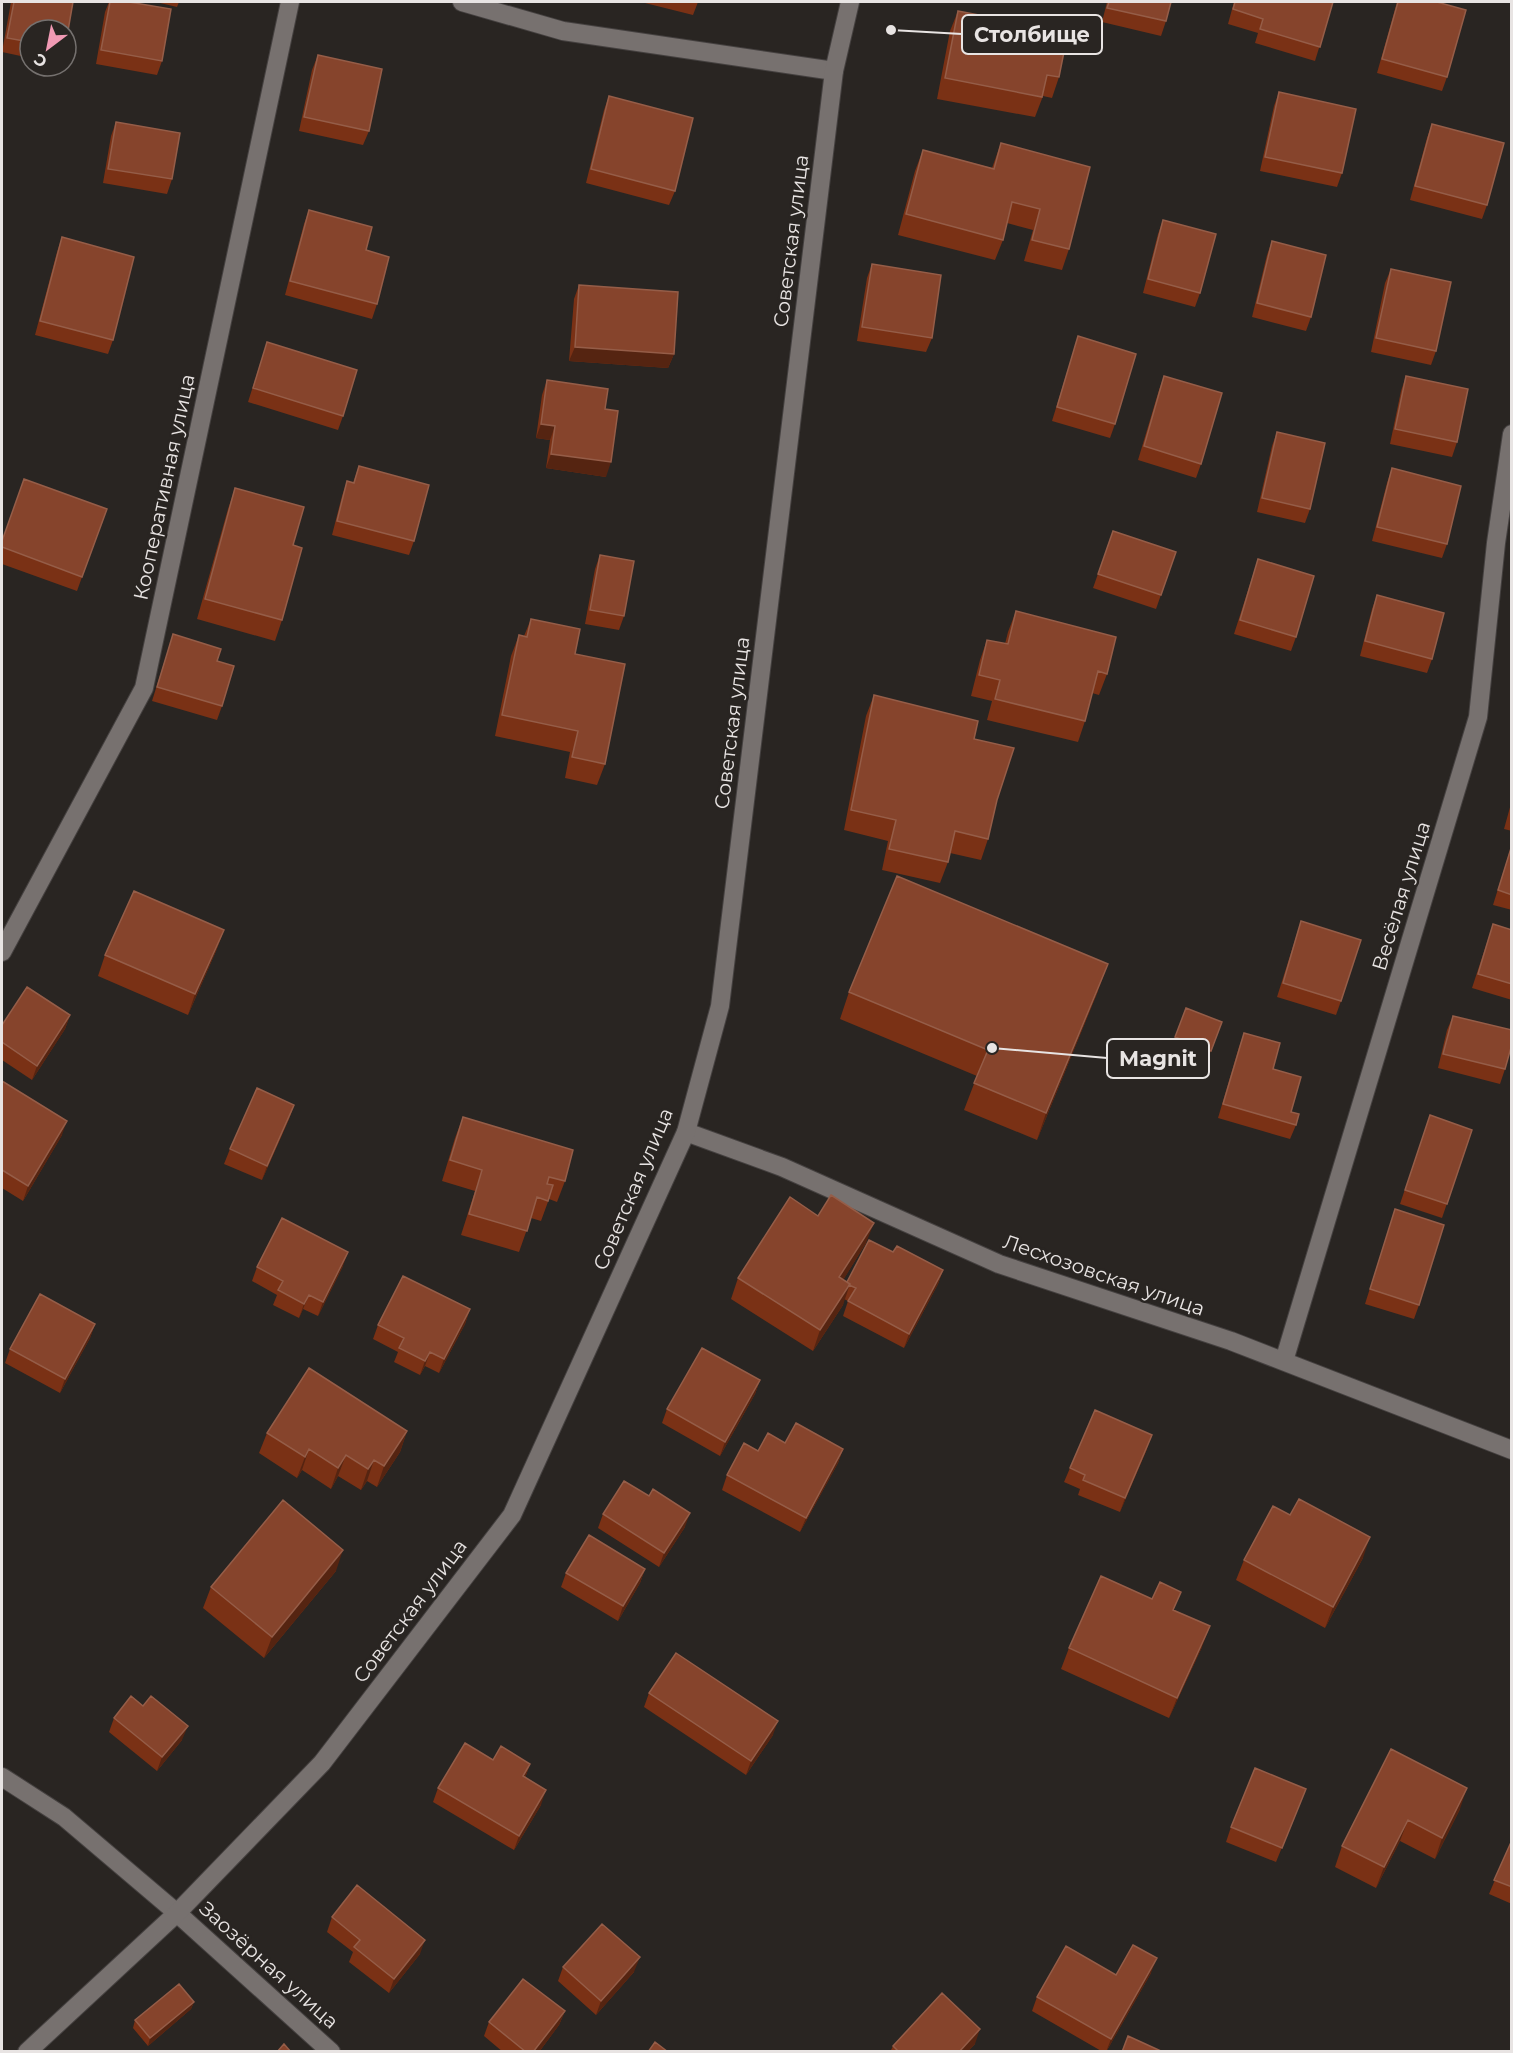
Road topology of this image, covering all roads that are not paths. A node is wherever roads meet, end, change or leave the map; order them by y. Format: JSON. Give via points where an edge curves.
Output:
{"nodes":[{"id":1,"x":290,"y":2,"type":"edge"},
{"id":2,"x":462,"y":2,"type":"edge"},
{"id":3,"x":850,"y":2,"type":"edge"},
{"id":4,"x":834,"y":70,"type":"junction"},
{"id":5,"x":1512,"y":434,"type":"edge"},
{"id":6,"x":2,"y":952,"type":"edge"},
{"id":7,"x":686,"y":1132,"type":"junction"},
{"id":8,"x":1284,"y":1361,"type":"junction"},
{"id":9,"x":1512,"y":1450,"type":"edge"},
{"id":10,"x":2,"y":1777,"type":"edge"},
{"id":11,"x":177,"y":1912,"type":"junction"},
{"id":12,"x":27,"y":2052,"type":"edge"},
{"id":13,"x":331,"y":2052,"type":"edge"}],
"edges":[{"from":1,"to":6,"type":"street","name":"Кооперативная улица","via":[[144,688]]},
{"from":2,"to":4,"type":"street","via":[[563,31]]},
{"from":3,"to":4,"type":"street","name":"Советская улица"},
{"from":4,"to":7,"type":"street","name":"Советская улица","via":[[720,1006]]},
{"from":5,"to":8,"type":"street","name":"Весёлая улица","via":[[1496,543],[1479,717]]},
{"from":7,"to":8,"type":"street","name":"Лесхозовская улица","via":[[782,1167],[999,1264]]},
{"from":7,"to":11,"type":"street","name":"Советская улица","via":[[512,1515],[322,1763]]},
{"from":8,"to":9,"type":"street","name":"Лесхозовская улица"},
{"from":10,"to":11,"type":"street","name":"Заозёрная улица","via":[[64,1817]]},
{"from":11,"to":12,"type":"street","name":"Советская улица"},
{"from":11,"to":13,"type":"street","name":"Заозёрная улица"}]}
